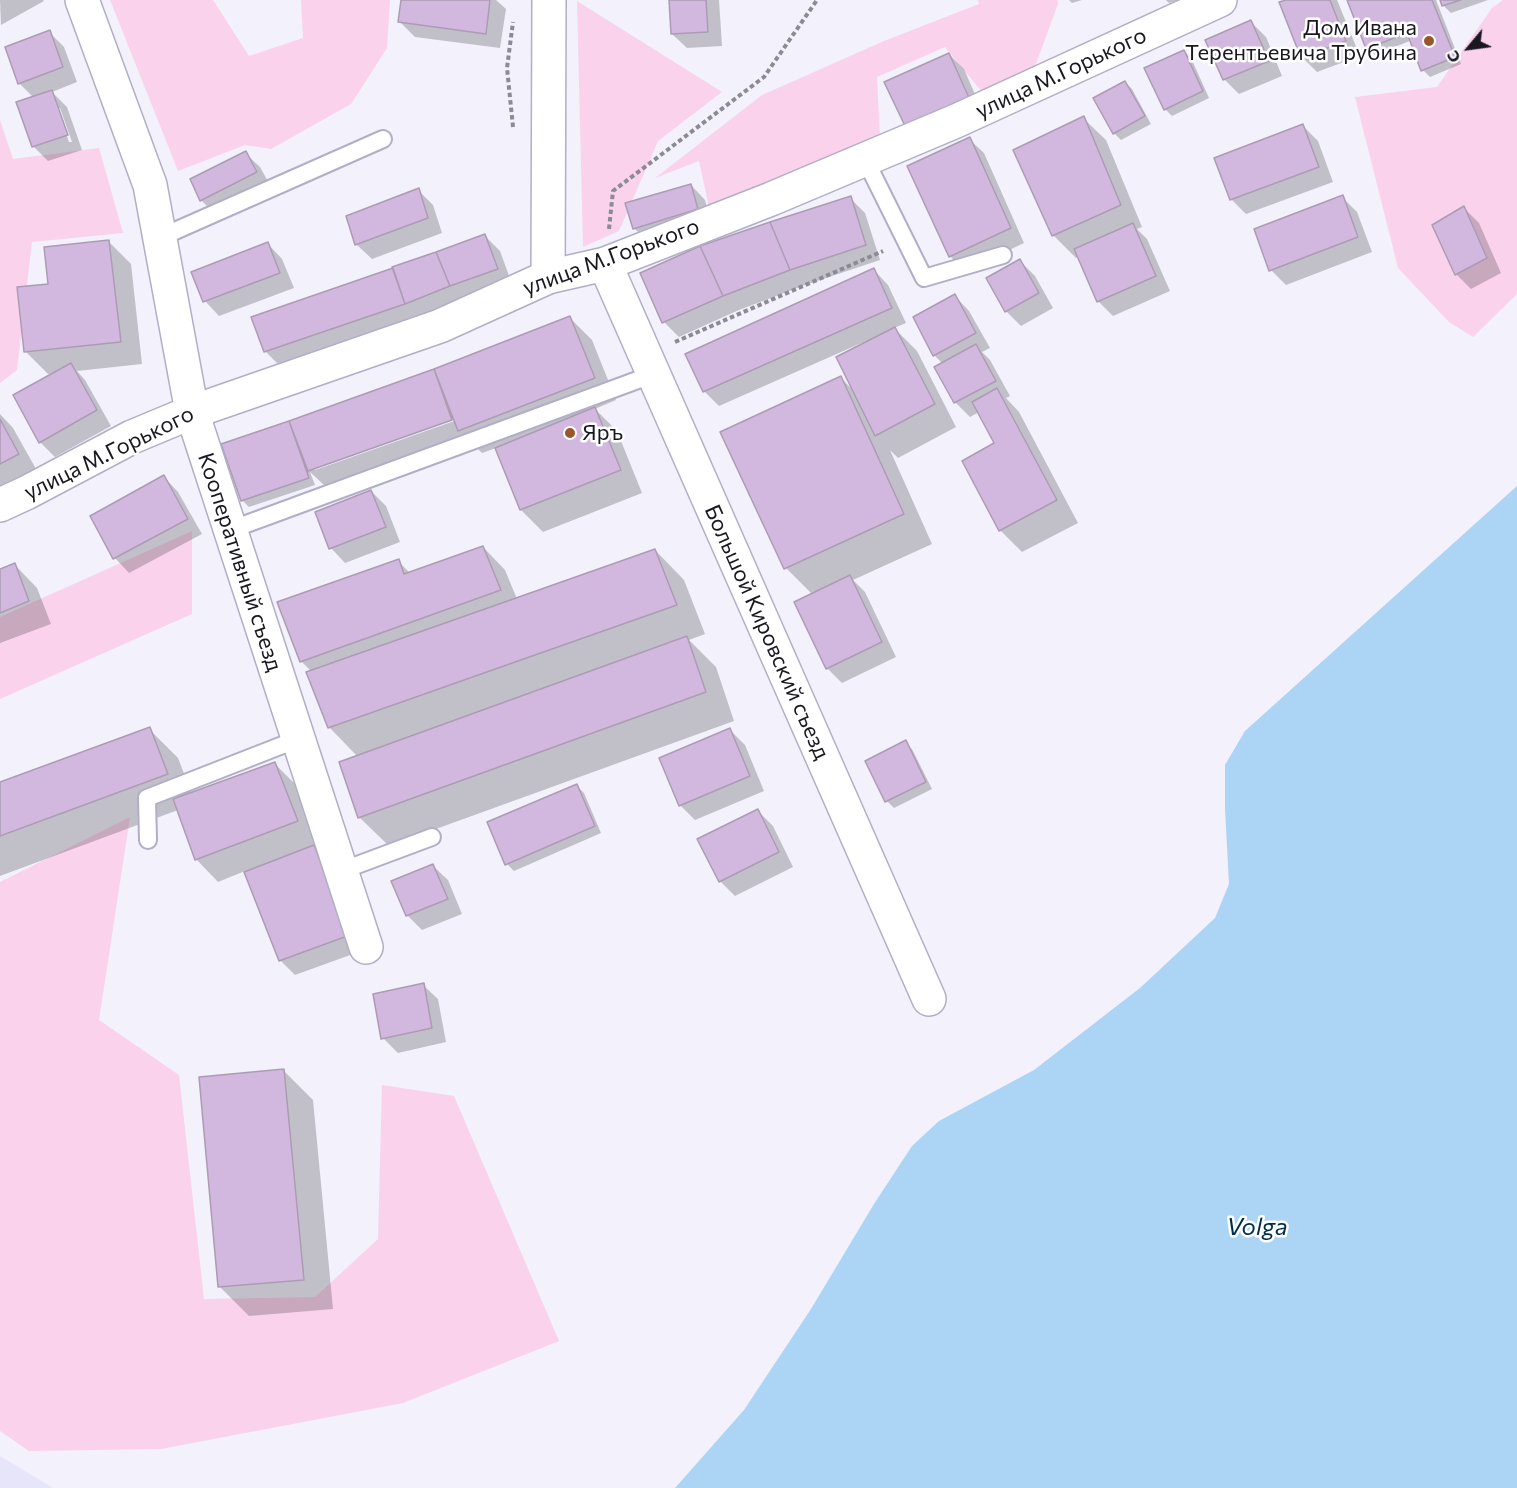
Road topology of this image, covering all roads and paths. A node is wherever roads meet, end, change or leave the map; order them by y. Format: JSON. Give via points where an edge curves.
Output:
{"nodes":[{"id":1,"x":82,"y":0,"type":"edge"},
{"id":2,"x":549,"y":0,"type":"edge"},
{"id":3,"x":817,"y":0,"type":"edge"},
{"id":4,"x":1220,"y":0,"type":"edge"},
{"id":5,"x":383,"y":139,"type":"dead end"},
{"id":6,"x":865,"y":159,"type":"junction"},
{"id":7,"x":159,"y":238,"type":"junction"},
{"id":8,"x":905,"y":241,"type":"junction"},
{"id":9,"x":1003,"y":255,"type":"dead end"},
{"id":10,"x":605,"y":264,"type":"junction"},
{"id":11,"x":548,"y":277,"type":"junction"},
{"id":12,"x":649,"y":365,"type":"junction"},
{"id":13,"x":192,"y":412,"type":"junction"},
{"id":14,"x":0,"y":505,"type":"edge"},
{"id":15,"x":230,"y":530,"type":"junction"},
{"id":16,"x":298,"y":739,"type":"junction"},
{"id":17,"x":432,"y":837,"type":"dead end"},
{"id":18,"x":148,"y":840,"type":"dead end"},
{"id":19,"x":341,"y":871,"type":"junction"},
{"id":20,"x":366,"y":947,"type":"dead end"},
{"id":21,"x":929,"y":999,"type":"dead end"}],
"edges":[{"from":1,"to":7,"type":"street","name":"Кооперативный съезд","via":[[150,185]]},
{"from":2,"to":11,"type":"street"},
{"from":3,"to":10,"type":"path","via":[[764,77],[613,192]]},
{"from":4,"to":6,"type":"street","name":"улица М.Горького"},
{"from":5,"to":7,"type":"lane"},
{"from":6,"to":8,"type":"lane"},
{"from":6,"to":10,"type":"street","name":"улица М.Горького"},
{"from":7,"to":13,"type":"street","name":"Кооперативный съезд"},
{"from":8,"to":9,"type":"lane","via":[[924,278]]},
{"from":8,"to":12,"type":"path"},
{"from":10,"to":11,"type":"street","name":"улица М.Горького"},
{"from":10,"to":12,"type":"street","name":"Большой Кировский съезд"},
{"from":11,"to":13,"type":"street","name":"улица М.Горького","via":[[440,326]]},
{"from":12,"to":15,"type":"lane"},
{"from":12,"to":21,"type":"street","name":"Большой Кировский съезд"},
{"from":13,"to":14,"type":"street","name":"улица М.Горького","via":[[132,437]]},
{"from":13,"to":15,"type":"street","name":"Кооперативный съезд"},
{"from":15,"to":16,"type":"street","name":"Кооперативный съезд"},
{"from":16,"to":18,"type":"lane","via":[[147,798]]},
{"from":16,"to":19,"type":"street","name":"Кооперативный съезд"},
{"from":17,"to":19,"type":"lane"},
{"from":19,"to":20,"type":"street","name":"Кооперативный съезд"}]}
